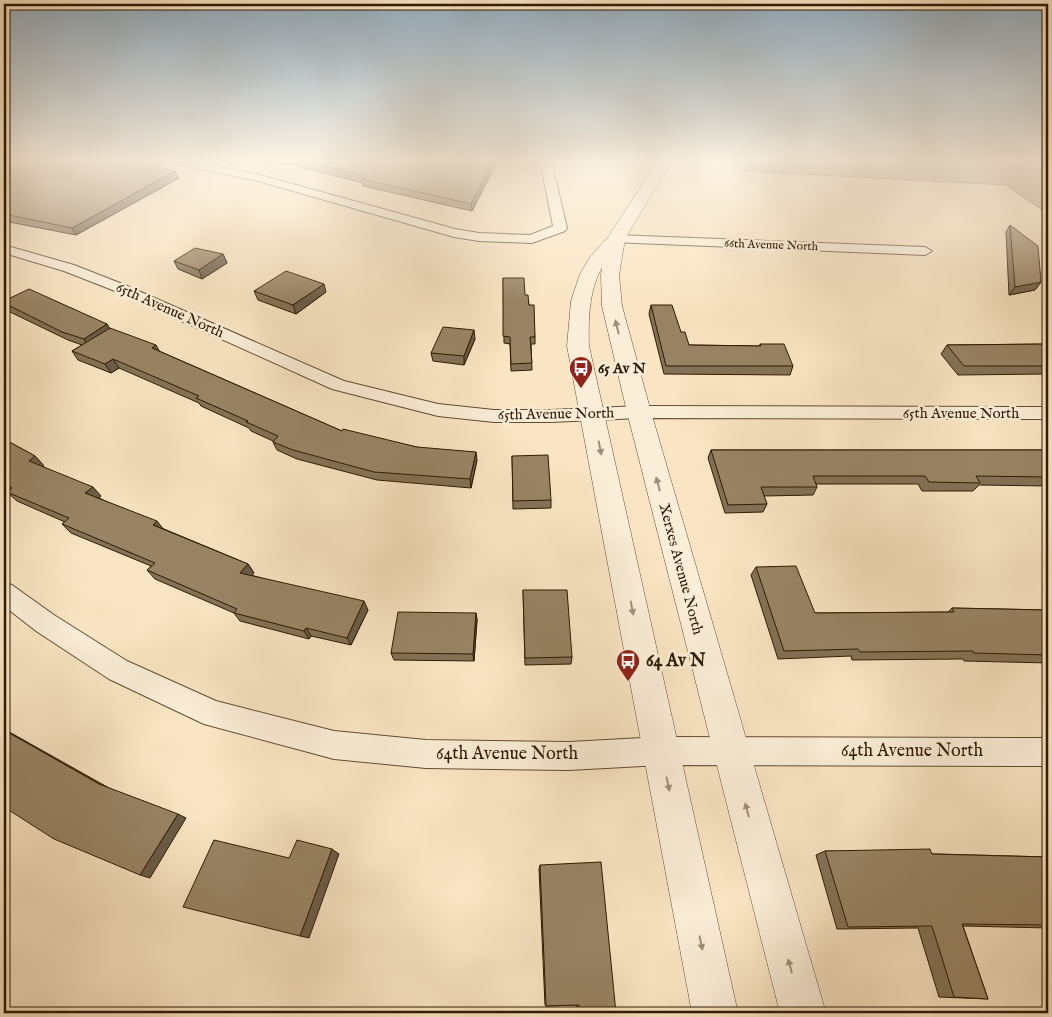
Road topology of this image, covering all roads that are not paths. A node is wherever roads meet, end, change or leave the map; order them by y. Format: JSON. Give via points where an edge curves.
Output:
{"nodes":[{"id":1,"x":363,"y":207,"type":"edge"},
{"id":2,"x":556,"y":207,"type":"edge"},
{"id":3,"x":635,"y":207,"type":"edge"},
{"id":4,"x":616,"y":238,"type":"junction"},
{"id":5,"x":4,"y":249,"type":"edge"},
{"id":6,"x":925,"y":251,"type":"dead end"},
{"id":7,"x":639,"y":412,"type":"junction"},
{"id":8,"x":593,"y":413,"type":"junction"},
{"id":9,"x":1048,"y":413,"type":"edge"},
{"id":10,"x":4,"y":592,"type":"edge"},
{"id":11,"x":661,"y":751,"type":"junction"},
{"id":12,"x":731,"y":751,"type":"junction"},
{"id":13,"x":1048,"y":752,"type":"edge"},
{"id":14,"x":715,"y":1013,"type":"edge"},
{"id":15,"x":803,"y":1013,"type":"edge"}],
"edges":[{"from":1,"to":2,"type":"street","via":[[462,234],[504,239],[532,239],[560,228]]},
{"from":3,"to":4,"type":"street","name":"Xerxes Avenue North"},
{"from":4,"to":6,"type":"street","name":"66th Avenue North"},
{"from":7,"to":4,"type":"street","name":"Xerxes Avenue North","one_way":true,"via":[[610,298]]},
{"from":4,"to":8,"type":"street","name":"Xerxes Avenue North","via":[[596,259],[585,282],[577,318],[578,346]]},
{"from":5,"to":8,"type":"street","name":"65th Avenue North","via":[[78,271],[120,288],[338,385],[438,410],[494,416]]},
{"from":7,"to":8,"type":"street","name":"65th Avenue North"},
{"from":7,"to":9,"type":"street","name":"65th Avenue North"},
{"from":12,"to":7,"type":"street","name":"Xerxes Avenue North","one_way":true},
{"from":8,"to":11,"type":"street","name":"Xerxes Avenue North","one_way":true},
{"from":10,"to":11,"type":"street","name":"64th Avenue North","via":[[45,623],[127,674],[214,714],[334,745],[426,754],[569,756]]},
{"from":11,"to":12,"type":"street","name":"64th Avenue North"},
{"from":11,"to":14,"type":"street","name":"Xerxes Avenue North","one_way":true},
{"from":12,"to":13,"type":"street","name":"64th Avenue North"},
{"from":15,"to":12,"type":"street","name":"Xerxes Avenue North","one_way":true}]}
